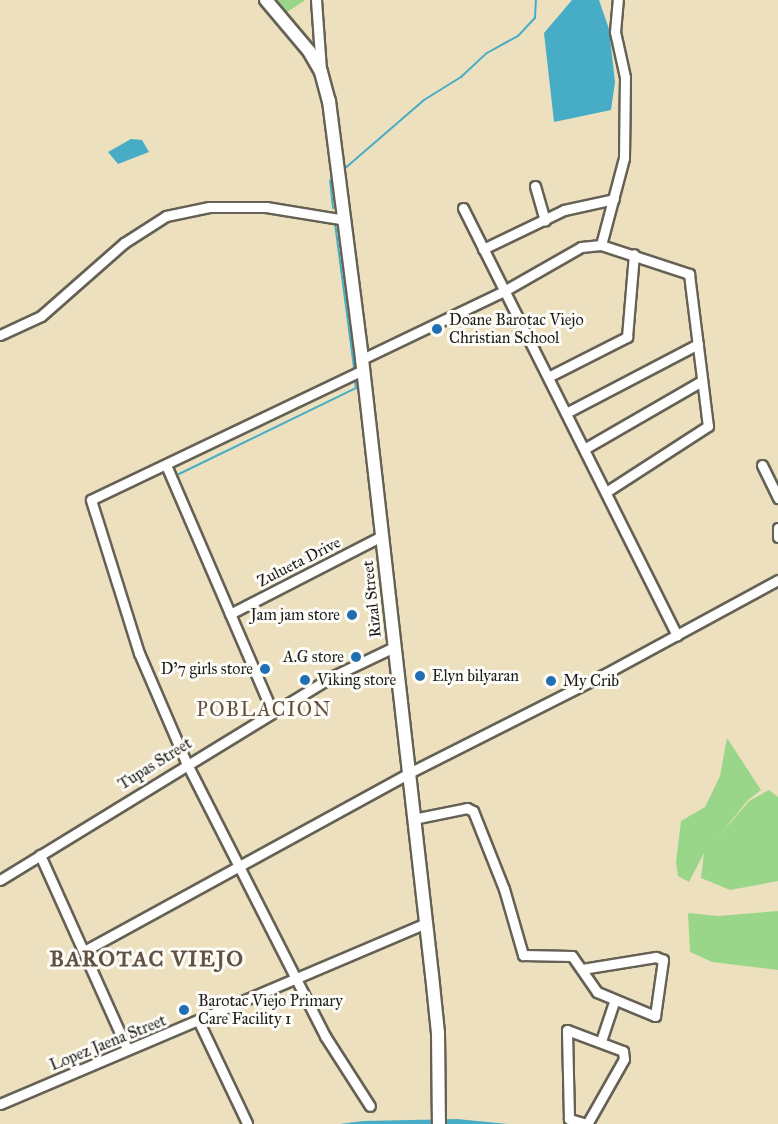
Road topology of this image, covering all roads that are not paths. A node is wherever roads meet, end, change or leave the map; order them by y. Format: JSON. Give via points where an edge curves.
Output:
{"nodes":[{"id":1,"x":266,"y":0,"type":"edge"},
{"id":2,"x":316,"y":0,"type":"edge"},
{"id":3,"x":618,"y":0,"type":"edge"},
{"id":4,"x":321,"y":72,"type":"junction"},
{"id":5,"x":535,"y":186,"type":"dead end"},
{"id":6,"x":614,"y":199,"type":"junction"},
{"id":7,"x":463,"y":208,"type":"dead end"},
{"id":8,"x":345,"y":220,"type":"junction"},
{"id":9,"x":545,"y":221,"type":"junction"},
{"id":10,"x":601,"y":245,"type":"junction"},
{"id":11,"x":483,"y":249,"type":"junction"},
{"id":12,"x":634,"y":254,"type":"junction"},
{"id":13,"x":504,"y":291,"type":"junction"},
{"id":14,"x":0,"y":336,"type":"edge"},
{"id":15,"x":698,"y":344,"type":"junction"},
{"id":16,"x":363,"y":364,"type":"junction"},
{"id":17,"x":548,"y":377,"type":"junction"},
{"id":18,"x":702,"y":381,"type":"junction"},
{"id":19,"x":566,"y":413,"type":"junction"},
{"id":20,"x":584,"y":449,"type":"junction"},
{"id":21,"x":166,"y":465,"type":"junction"},
{"id":22,"x":762,"y":465,"type":"dead end"},
{"id":23,"x":606,"y":492,"type":"junction"},
{"id":24,"x":778,"y":498,"type":"edge"},
{"id":25,"x":778,"y":528,"type":"edge"},
{"id":26,"x":382,"y":536,"type":"junction"},
{"id":27,"x":778,"y":537,"type":"edge"},
{"id":28,"x":778,"y":580,"type":"edge"},
{"id":29,"x":230,"y":614,"type":"junction"},
{"id":30,"x":677,"y":635,"type":"junction"},
{"id":31,"x":394,"y":647,"type":"junction"},
{"id":32,"x":272,"y":711,"type":"junction"},
{"id":33,"x":186,"y":762,"type":"junction"},
{"id":34,"x":407,"y":774,"type":"junction"},
{"id":35,"x":413,"y":819,"type":"junction"},
{"id":36,"x":40,"y":855,"type":"junction"},
{"id":37,"x":241,"y":867,"type":"junction"},
{"id":38,"x":0,"y":880,"type":"edge"},
{"id":39,"x":425,"y":924,"type":"junction"},
{"id":40,"x":86,"y":950,"type":"junction"},
{"id":41,"x":582,"y":969,"type":"junction"},
{"id":42,"x":298,"y":980,"type":"junction"},
{"id":43,"x":614,"y":1002,"type":"junction"},
{"id":44,"x":199,"y":1022,"type":"junction"},
{"id":45,"x":601,"y":1041,"type":"junction"},
{"id":46,"x":127,"y":1049,"type":"junction"},
{"id":47,"x":0,"y":1104,"type":"edge"},
{"id":48,"x":370,"y":1106,"type":"dead end"},
{"id":49,"x":247,"y":1123,"type":"edge"},
{"id":50,"x":439,"y":1124,"type":"edge"}],
"edges":[{"from":1,"to":4,"type":"main road"},
{"from":2,"to":4,"type":"street"},
{"from":3,"to":6,"type":"street","via":[[615,32],[626,77],[624,158]]},
{"from":4,"to":8,"type":"main road","name":"Rizal Street","via":[[329,101]]},
{"from":5,"to":9,"type":"street"},
{"from":6,"to":9,"type":"street","via":[[564,210]]},
{"from":6,"to":10,"type":"street"},
{"from":7,"to":11,"type":"street"},
{"from":8,"to":14,"type":"street","via":[[266,207],[208,207],[166,216],[124,243],[40,316]]},
{"from":8,"to":16,"type":"main road","name":"Rizal Street"},
{"from":9,"to":11,"type":"street"},
{"from":10,"to":12,"type":"street"},
{"from":10,"to":13,"type":"street","via":[[581,247]]},
{"from":11,"to":13,"type":"street"},
{"from":12,"to":15,"type":"street","via":[[688,274]]},
{"from":12,"to":17,"type":"street","via":[[627,337]]},
{"from":13,"to":16,"type":"street"},
{"from":13,"to":17,"type":"street"},
{"from":15,"to":18,"type":"street"},
{"from":15,"to":19,"type":"street"},
{"from":16,"to":21,"type":"street"},
{"from":16,"to":26,"type":"main road","name":"Rizal Street"},
{"from":17,"to":19,"type":"street"},
{"from":18,"to":20,"type":"street"},
{"from":18,"to":23,"type":"street","via":[[708,426]]},
{"from":19,"to":20,"type":"street"},
{"from":20,"to":23,"type":"street"},
{"from":21,"to":29,"type":"street"},
{"from":21,"to":33,"type":"street","via":[[91,500],[139,653]]},
{"from":22,"to":24,"type":"street"},
{"from":23,"to":30,"type":"street"},
{"from":25,"to":27,"type":"street"},
{"from":26,"to":29,"type":"street","name":"Zulueta Drive"},
{"from":26,"to":31,"type":"main road","name":"Rizal Street"},
{"from":28,"to":30,"type":"street"},
{"from":29,"to":32,"type":"street"},
{"from":30,"to":34,"type":"street"},
{"from":31,"to":32,"type":"street","name":"Tupas Street"},
{"from":31,"to":34,"type":"main road","name":"Rizal Street"},
{"from":32,"to":33,"type":"street","name":"Tupas Street"},
{"from":33,"to":36,"type":"street","name":"Tupas Street"},
{"from":33,"to":37,"type":"street"},
{"from":34,"to":35,"type":"main road","name":"Rizal Street"},
{"from":34,"to":37,"type":"street"},
{"from":35,"to":39,"type":"main road","name":"Rizal Street"},
{"from":35,"to":41,"type":"street","via":[[467,808],[473,811],[504,889],[523,956],[572,956]]},
{"from":36,"to":38,"type":"street","name":"Tupas Street"},
{"from":36,"to":40,"type":"street"},
{"from":37,"to":40,"type":"street"},
{"from":37,"to":42,"type":"street"},
{"from":39,"to":42,"type":"street","name":"Lopez Jaena Street"},
{"from":39,"to":50,"type":"main road","name":"Rizal Street","via":[[438,1033]]},
{"from":40,"to":46,"type":"street"},
{"from":41,"to":43,"type":"street","via":[[597,992]]},
{"from":41,"to":43,"type":"street","via":[[656,957],[663,960],[655,1016]]},
{"from":42,"to":44,"type":"street","name":"Lopez Jaena Street"},
{"from":42,"to":48,"type":"street","via":[[325,1036]]},
{"from":43,"to":45,"type":"street"},
{"from":44,"to":46,"type":"street","name":"Lopez Jaena Street"},
{"from":44,"to":49,"type":"street"},
{"from":45,"to":45,"type":"street","via":[[623,1051],[624,1059],[587,1124],[569,1119],[567,1030]]},
{"from":46,"to":47,"type":"street","name":"Lopez Jaena Street"}]}
